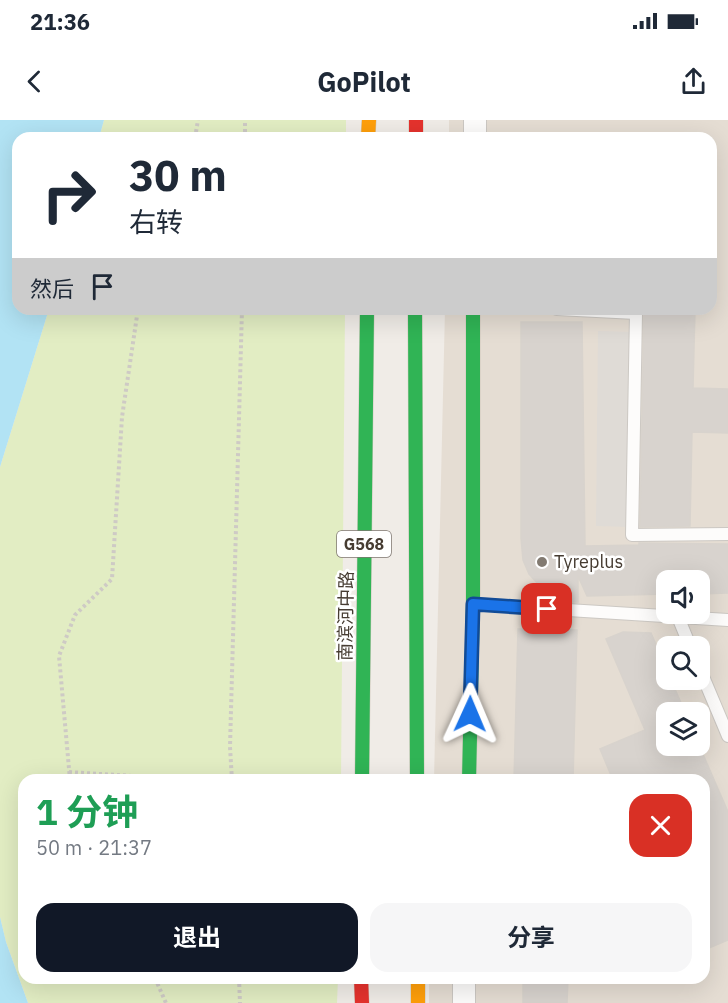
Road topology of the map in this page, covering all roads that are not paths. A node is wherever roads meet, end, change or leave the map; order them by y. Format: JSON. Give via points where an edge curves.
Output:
{"nodes":[{"id":1,"x":367,"y":315,"type":"edge"},
{"id":2,"x":416,"y":315,"type":"edge"},
{"id":3,"x":473,"y":315,"type":"edge"},
{"id":4,"x":636,"y":315,"type":"edge"},
{"id":5,"x":728,"y":534,"type":"edge"},
{"id":6,"x":473,"y":604,"type":"junction"},
{"id":7,"x":656,"y":616,"type":"edge"},
{"id":8,"x":710,"y":619,"type":"edge"},
{"id":9,"x":728,"y":620,"type":"edge"},
{"id":10,"x":708,"y":690,"type":"edge"},
{"id":11,"x":728,"y":736,"type":"edge"},
{"id":12,"x":362,"y":774,"type":"edge"},
{"id":13,"x":417,"y":774,"type":"edge"},
{"id":14,"x":469,"y":774,"type":"edge"},
{"id":15,"x":362,"y":984,"type":"edge"},
{"id":16,"x":418,"y":984,"type":"edge"},
{"id":17,"x":464,"y":984,"type":"edge"},
{"id":18,"x":363,"y":1003,"type":"edge"},
{"id":19,"x":418,"y":1003,"type":"edge"},
{"id":20,"x":464,"y":1003,"type":"edge"}],
"edges":[{"from":1,"to":12,"type":"main road","name":"南滨河中路","number":"G568"},
{"from":2,"to":13,"type":"main road","number":"G568"},
{"from":3,"to":6,"type":"main road"},
{"from":4,"to":5,"type":"lane","via":[[632,535]]},
{"from":6,"to":7,"type":"lane"},
{"from":6,"to":14,"type":"main road"},
{"from":8,"to":9,"type":"lane"},
{"from":10,"to":11,"type":"lane"},
{"from":15,"to":18,"type":"main road"},
{"from":16,"to":19,"type":"main road"},
{"from":17,"to":20,"type":"street"}]}
